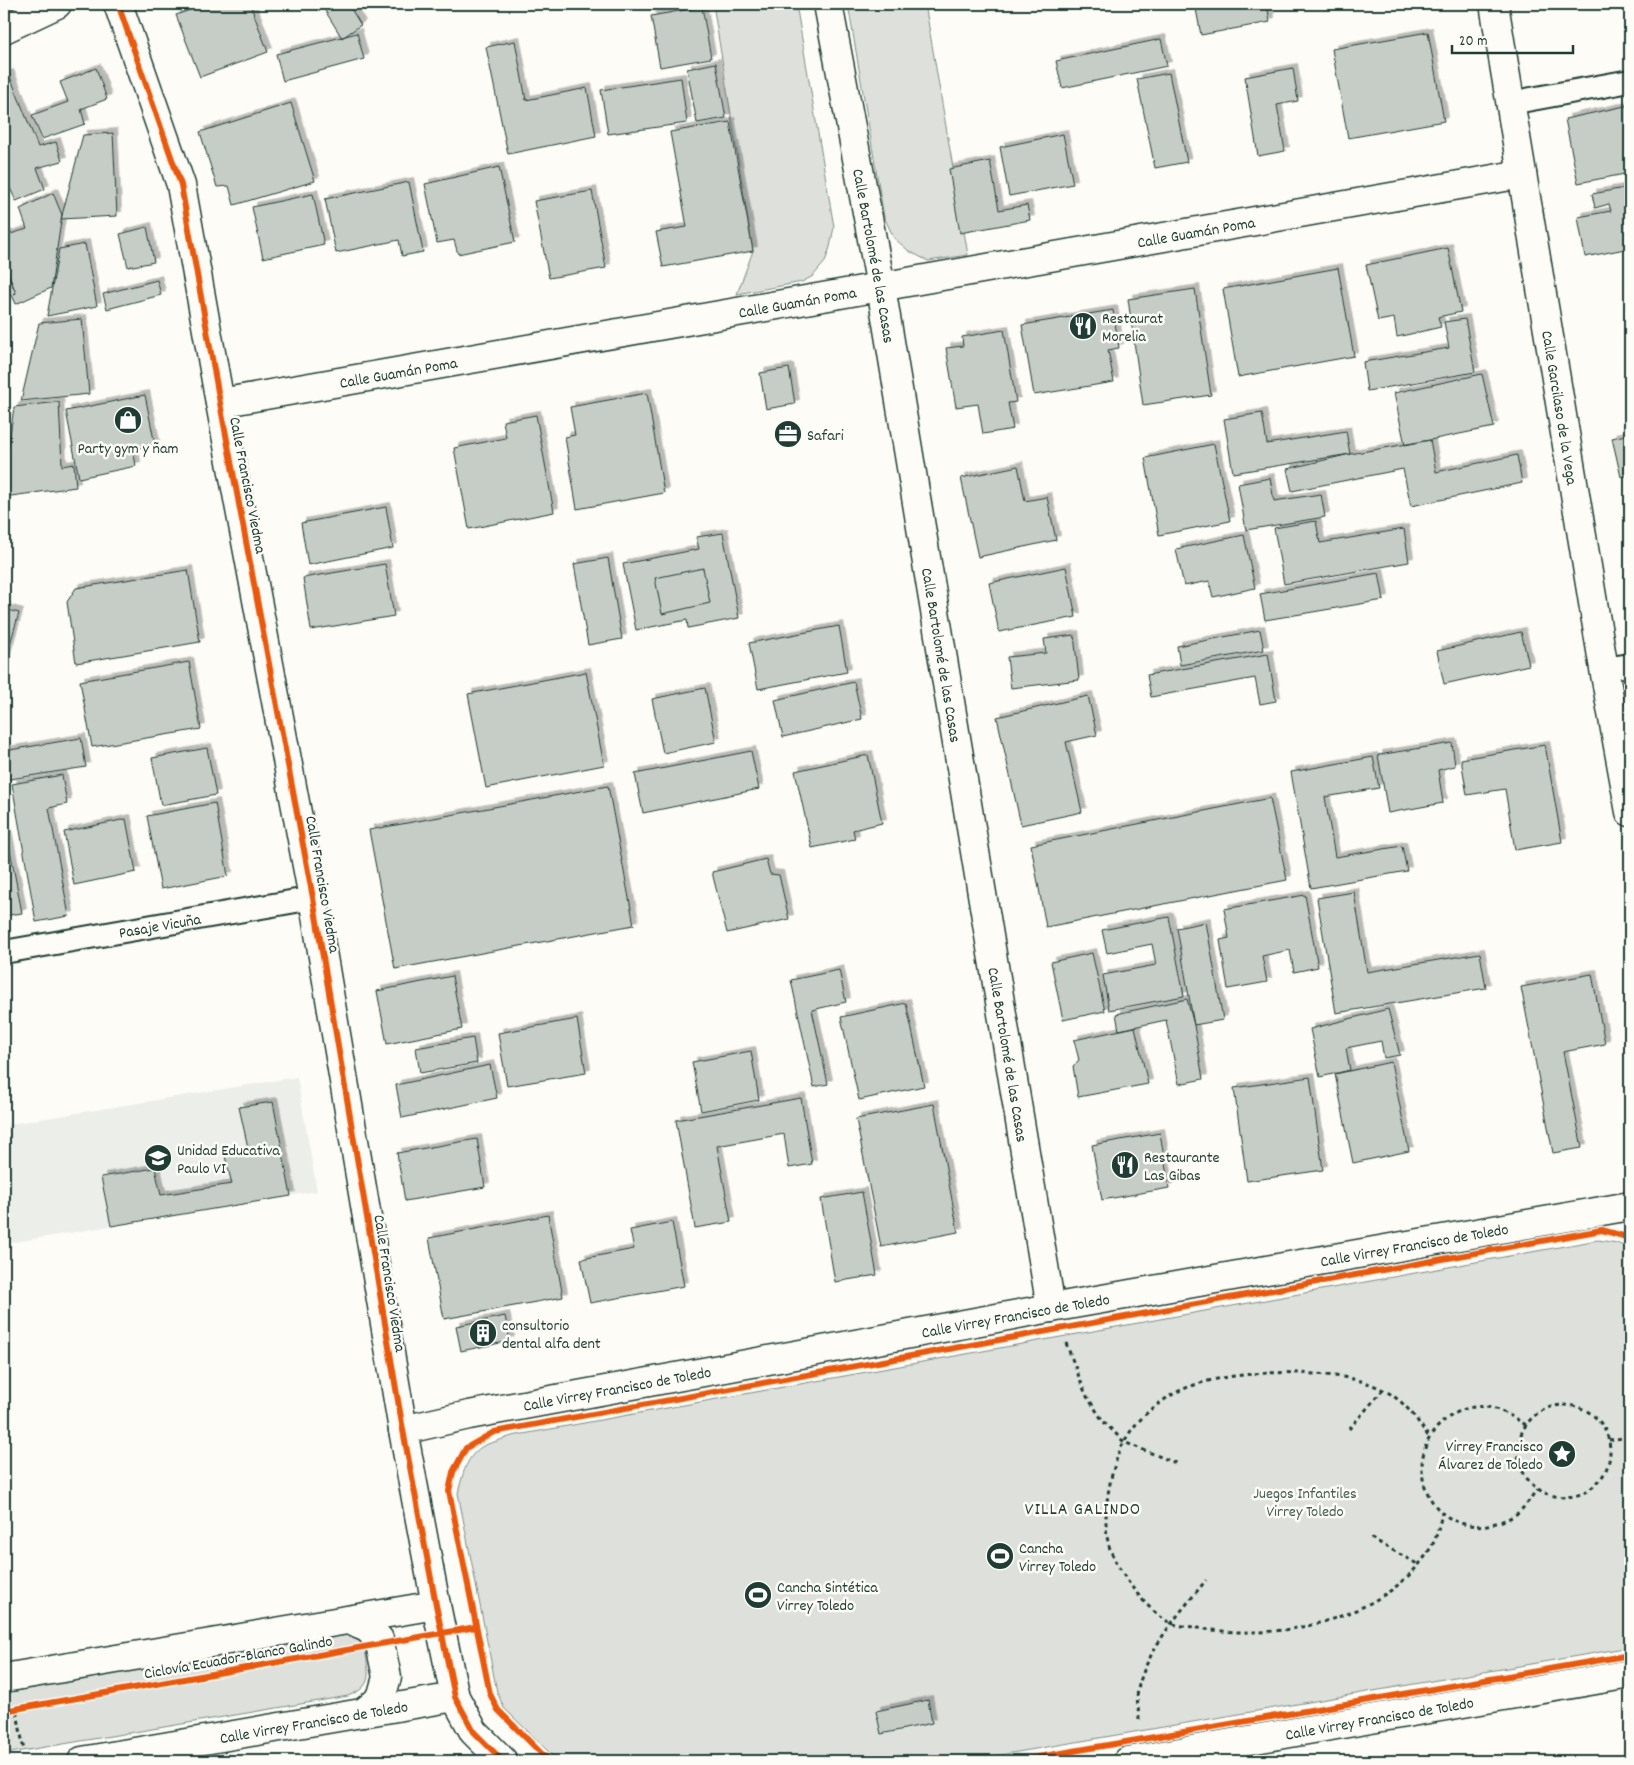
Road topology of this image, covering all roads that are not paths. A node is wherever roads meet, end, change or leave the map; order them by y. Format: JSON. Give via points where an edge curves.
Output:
{"nodes":[{"id":1,"x":56,"y":4,"type":"edge"},
{"id":2,"x":118,"y":4,"type":"edge"},
{"id":3,"x":828,"y":4,"type":"edge"},
{"id":4,"x":1494,"y":4,"type":"edge"},
{"id":5,"x":4,"y":29,"type":"edge"},
{"id":6,"x":1630,"y":81,"type":"edge"},
{"id":7,"x":1510,"y":103,"type":"junction"},
{"id":8,"x":1522,"y":174,"type":"junction"},
{"id":9,"x":881,"y":287,"type":"junction"},
{"id":10,"x":220,"y":402,"type":"junction"},
{"id":11,"x":1630,"y":665,"type":"edge"},
{"id":12,"x":1604,"y":669,"type":"junction"},
{"id":13,"x":1630,"y":812,"type":"edge"},
{"id":14,"x":313,"y":898,"type":"junction"},
{"id":15,"x":4,"y":952,"type":"edge"},
{"id":16,"x":1630,"y":1206,"type":"edge"},
{"id":17,"x":1051,"y":1308,"type":"junction"},
{"id":18,"x":403,"y":1430,"type":"junction"},
{"id":19,"x":436,"y":1605,"type":"junction"},
{"id":20,"x":349,"y":1620,"type":"junction"},
{"id":21,"x":1630,"y":1674,"type":"edge"},
{"id":22,"x":4,"y":1678,"type":"edge"},
{"id":23,"x":456,"y":1697,"type":"junction"},
{"id":24,"x":363,"y":1713,"type":"junction"},
{"id":25,"x":82,"y":1761,"type":"edge"},
{"id":26,"x":503,"y":1761,"type":"edge"},
{"id":27,"x":1128,"y":1761,"type":"edge"}],
"edges":[{"from":1,"to":5,"type":"street"},
{"from":2,"to":10,"type":"street","name":"Calle Francisco Viedma","via":[[181,185]]},
{"from":3,"to":9,"type":"street","name":"Calle Bartolomé de las Casas"},
{"from":4,"to":7,"type":"street","name":"Calle Garcilaso de la Vega"},
{"from":6,"to":7,"type":"lane"},
{"from":7,"to":8,"type":"street","name":"Calle Garcilaso de la Vega"},
{"from":8,"to":9,"type":"street","name":"Calle Guamán Poma"},
{"from":8,"to":12,"type":"street","name":"Calle Garcilaso de la Vega"},
{"from":9,"to":10,"type":"street","name":"Calle Guamán Poma"},
{"from":9,"to":17,"type":"street","name":"Calle Bartolomé de las Casas"},
{"from":10,"to":14,"type":"street","name":"Calle Francisco Viedma"},
{"from":11,"to":12,"type":"lane"},
{"from":12,"to":13,"type":"street","name":"Calle Garcilaso de la Vega"},
{"from":14,"to":15,"type":"lane","name":"Pasaje Vicuña"},
{"from":14,"to":18,"type":"street","name":"Calle Francisco Viedma"},
{"from":16,"to":17,"type":"street","name":"Calle Virrey Francisco de Toledo"},
{"from":17,"to":18,"type":"street","name":"Calle Virrey Francisco de Toledo","via":[[469,1415]]},
{"from":18,"to":19,"type":"street","name":"Calle Francisco Viedma"},
{"from":19,"to":20,"type":"street"},
{"from":19,"to":23,"type":"street","name":"Calle Francisco Viedma"},
{"from":20,"to":22,"type":"street"},
{"from":20,"to":24,"type":"street","via":[[367,1628],[379,1639],[387,1677],[381,1698]]},
{"from":21,"to":27,"type":"street","name":"Calle Virrey Francisco de Toledo"},
{"from":23,"to":24,"type":"street","name":"Calle Virrey Francisco de Toledo"},
{"from":23,"to":26,"type":"street","name":"Calle Francisco Viedma","via":[[474,1732]]},
{"from":24,"to":25,"type":"street","name":"Calle Virrey Francisco de Toledo"}]}
